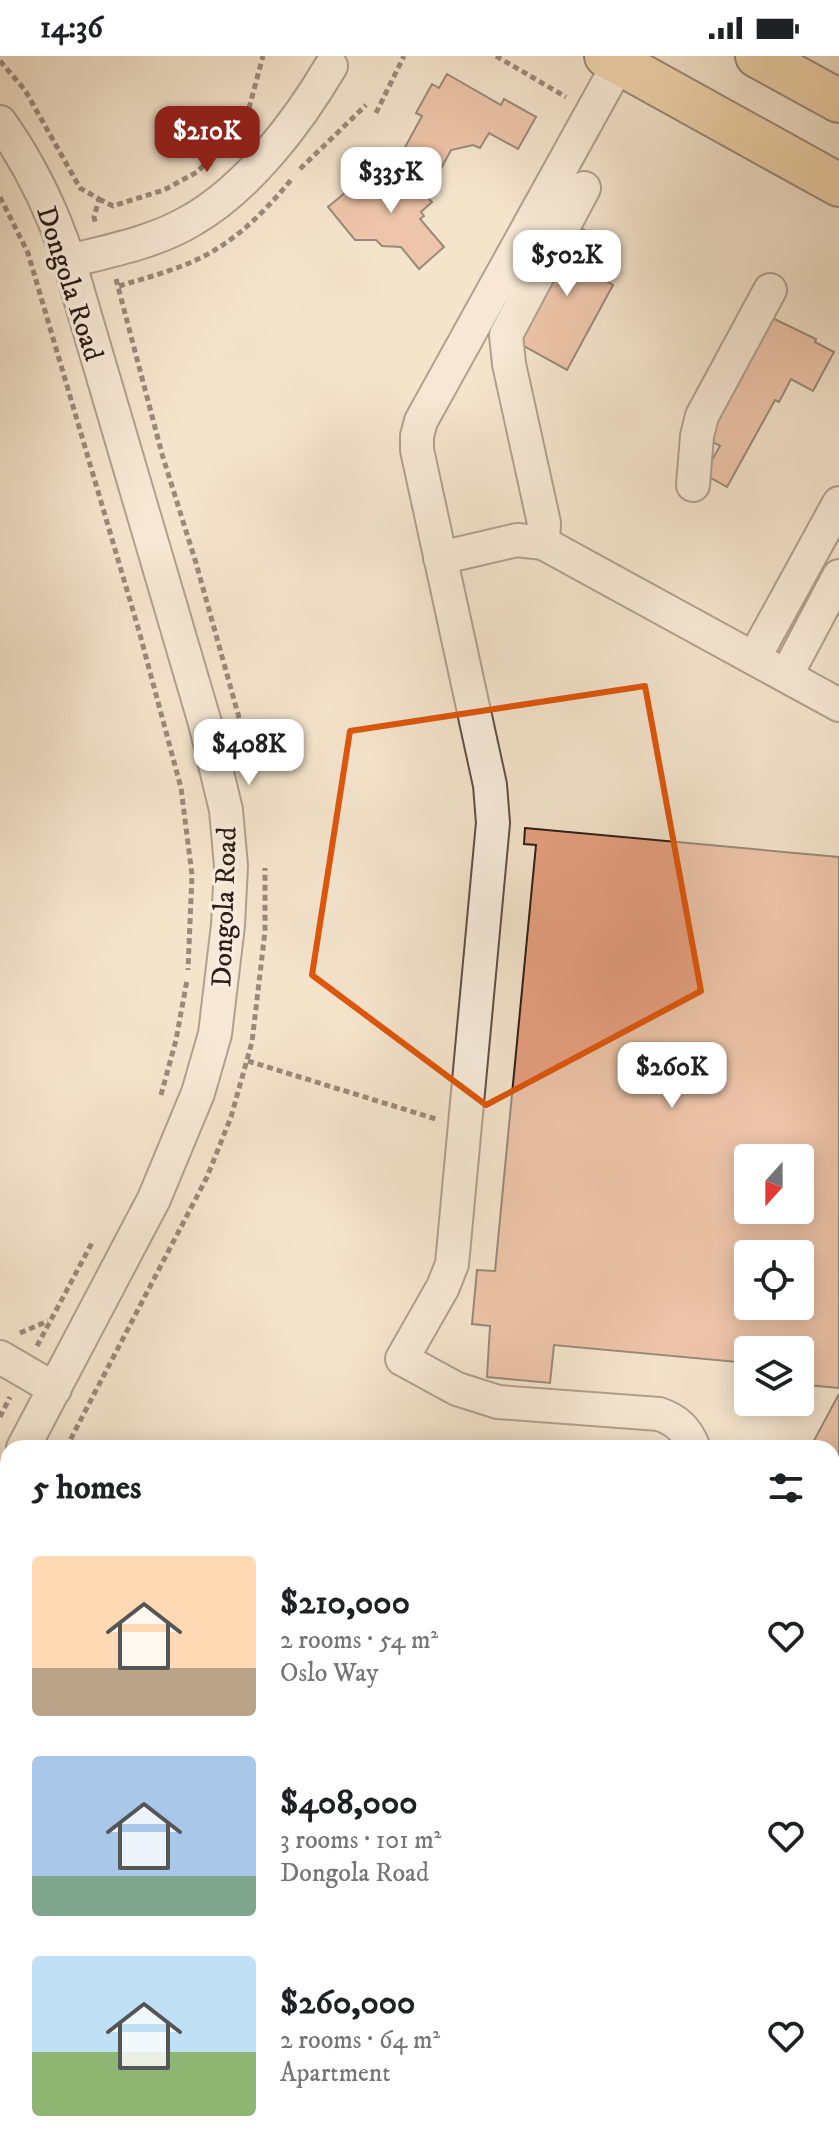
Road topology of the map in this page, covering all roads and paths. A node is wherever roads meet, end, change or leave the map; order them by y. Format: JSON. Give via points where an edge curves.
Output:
{"nodes":[{"id":1,"x":263,"y":56,"type":"edge"},
{"id":2,"x":404,"y":56,"type":"edge"},
{"id":3,"x":496,"y":56,"type":"edge"},
{"id":4,"x":757,"y":56,"type":"edge"},
{"id":5,"x":612,"y":60,"type":"edge"},
{"id":6,"x":331,"y":66,"type":"dead end"},
{"id":7,"x":839,"y":101,"type":"edge"},
{"id":8,"x":592,"y":110,"type":"junction"},
{"id":9,"x":376,"y":113,"type":"dead end"},
{"id":10,"x":0,"y":122,"type":"edge"},
{"id":11,"x":839,"y":185,"type":"edge"},
{"id":12,"x":584,"y":188,"type":"dead end"},
{"id":13,"x":0,"y":197,"type":"edge"},
{"id":14,"x":99,"y":199,"type":"dead end"},
{"id":15,"x":69,"y":261,"type":"junction"},
{"id":16,"x":119,"y":286,"type":"dead end"},
{"id":17,"x":770,"y":290,"type":"dead end"},
{"id":18,"x":693,"y":485,"type":"dead end"},
{"id":19,"x":839,"y":503,"type":"edge"},
{"id":20,"x":543,"y":543,"type":"junction"},
{"id":21,"x":440,"y":558,"type":"junction"},
{"id":22,"x":839,"y":576,"type":"edge"},
{"id":23,"x":754,"y":658,"type":"junction"},
{"id":24,"x":786,"y":676,"type":"junction"},
{"id":25,"x":839,"y":705,"type":"edge"},
{"id":26,"x":243,"y":733,"type":"dead end"},
{"id":27,"x":264,"y":863,"type":"dead end"},
{"id":28,"x":248,"y":1061,"type":"junction"},
{"id":29,"x":160,"y":1096,"type":"dead end"},
{"id":30,"x":465,"y":1124,"type":"junction"},
{"id":31,"x":99,"y":1230,"type":"dead end"},
{"id":32,"x":49,"y":1321,"type":"junction"},
{"id":33,"x":14,"y":1354,"type":"edge"},
{"id":34,"x":55,"y":1389,"type":"junction"},
{"id":35,"x":0,"y":1397,"type":"edge"},
{"id":36,"x":8,"y":1402,"type":"dead end"},
{"id":37,"x":27,"y":1440,"type":"edge"},
{"id":38,"x":70,"y":1440,"type":"edge"},
{"id":39,"x":691,"y":1440,"type":"edge"}],
"edges":[{"from":1,"to":14,"type":"path","via":[[241,127],[197,172],[164,190],[113,206]]},
{"from":2,"to":9,"type":"path"},
{"from":3,"to":8,"type":"path"},
{"from":4,"to":7,"type":"main road"},
{"from":5,"to":8,"type":"street"},
{"from":5,"to":11,"type":"main road"},
{"from":6,"to":15,"type":"street","via":[[253,171],[217,202],[163,233]]},
{"from":8,"to":21,"type":"street","via":[[421,421],[417,450]]},
{"from":10,"to":15,"type":"street","name":"Dongola Road","via":[[51,213]]},
{"from":12,"to":20,"type":"street","via":[[506,335],[544,523]]},
{"from":13,"to":29,"type":"path","via":[[28,253],[181,788],[192,875],[188,973]]},
{"from":15,"to":34,"type":"street","name":"Dongola Road","via":[[205,723],[226,810],[231,866],[215,1034],[198,1093],[154,1199]]},
{"from":16,"to":26,"type":"path"},
{"from":17,"to":18,"type":"street","via":[[702,416]]},
{"from":19,"to":23,"type":"street"},
{"from":20,"to":21,"type":"street","via":[[517,540]]},
{"from":20,"to":23,"type":"street"},
{"from":21,"to":30,"type":"street","via":[[493,801]]},
{"from":22,"to":24,"type":"street"},
{"from":23,"to":24,"type":"street"},
{"from":24,"to":25,"type":"street"},
{"from":27,"to":28,"type":"path","via":[[265,931]]},
{"from":28,"to":30,"type":"path","via":[[429,1118]]},
{"from":28,"to":38,"type":"path","via":[[207,1177]]},
{"from":30,"to":39,"type":"street","via":[[452,1264],[402,1359],[457,1389],[498,1402],[659,1414],[680,1425]]},
{"from":31,"to":32,"type":"path"},
{"from":32,"to":33,"type":"path"},
{"from":32,"to":33,"type":"path"},
{"from":33,"to":34,"type":"street"},
{"from":34,"to":37,"type":"street","name":"Dongola Road"},
{"from":35,"to":36,"type":"path"}]}
